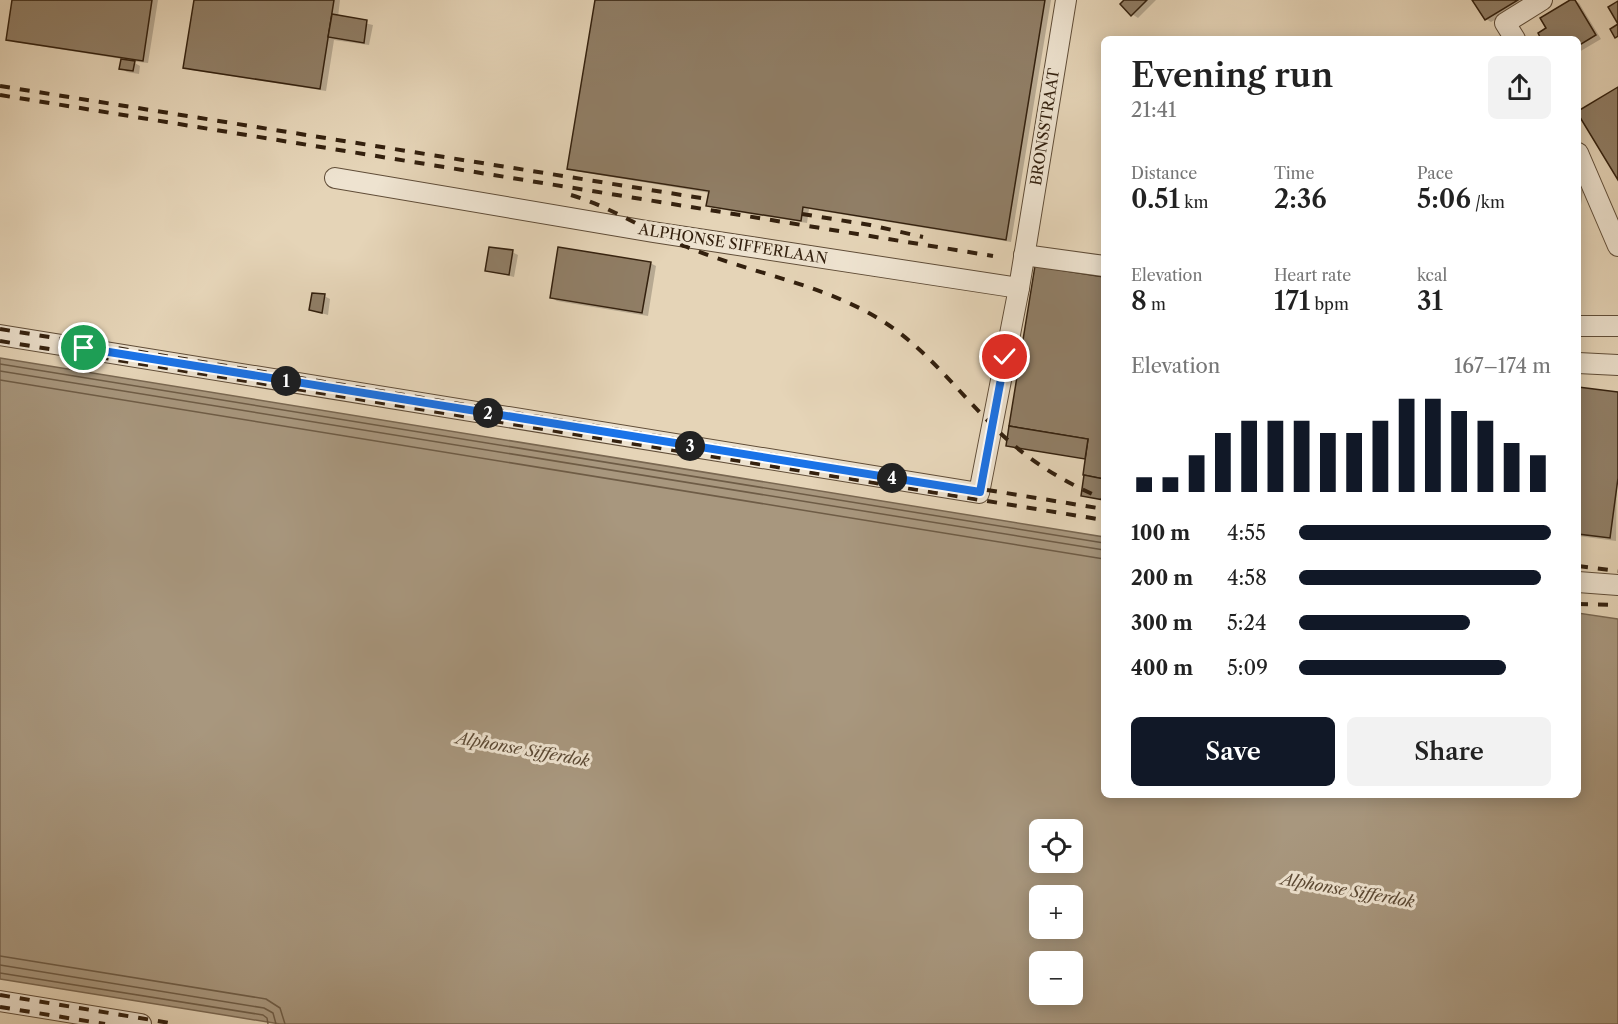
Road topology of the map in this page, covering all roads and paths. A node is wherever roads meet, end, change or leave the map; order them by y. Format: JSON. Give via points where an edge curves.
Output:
{"nodes":[{"id":1,"x":1066,"y":0,"type":"edge"},
{"id":2,"x":1542,"y":0,"type":"edge"},
{"id":3,"x":1513,"y":36,"type":"edge"},
{"id":4,"x":1581,"y":160,"type":"edge"},
{"id":5,"x":334,"y":178,"type":"dead end"},
{"id":6,"x":1618,"y":246,"type":"edge"},
{"id":7,"x":1024,"y":255,"type":"junction"},
{"id":8,"x":1101,"y":266,"type":"edge"},
{"id":9,"x":1019,"y":288,"type":"junction"},
{"id":10,"x":1581,"y":326,"type":"edge"},
{"id":11,"x":1618,"y":326,"type":"edge"},
{"id":12,"x":0,"y":335,"type":"edge"},
{"id":13,"x":1581,"y":363,"type":"edge"},
{"id":14,"x":1618,"y":365,"type":"edge"},
{"id":15,"x":1581,"y":582,"type":"edge"},
{"id":16,"x":1618,"y":585,"type":"edge"},
{"id":17,"x":0,"y":1001,"type":"edge"},
{"id":18,"x":141,"y":1024,"type":"edge"}],
"edges":[{"from":1,"to":7,"type":"street","name":"BRONSSTRAAT"},
{"from":2,"to":3,"type":"street","via":[[1505,23]]},
{"from":4,"to":6,"type":"street"},
{"from":5,"to":9,"type":"street","name":"ALPHONSE SIFFERLAAN"},
{"from":7,"to":8,"type":"street"},
{"from":7,"to":9,"type":"street"},
{"from":9,"to":12,"type":"street","via":[[980,492]]},
{"from":10,"to":11,"type":"street"},
{"from":13,"to":14,"type":"street"},
{"from":15,"to":16,"type":"street"},
{"from":17,"to":18,"type":"street"}]}
